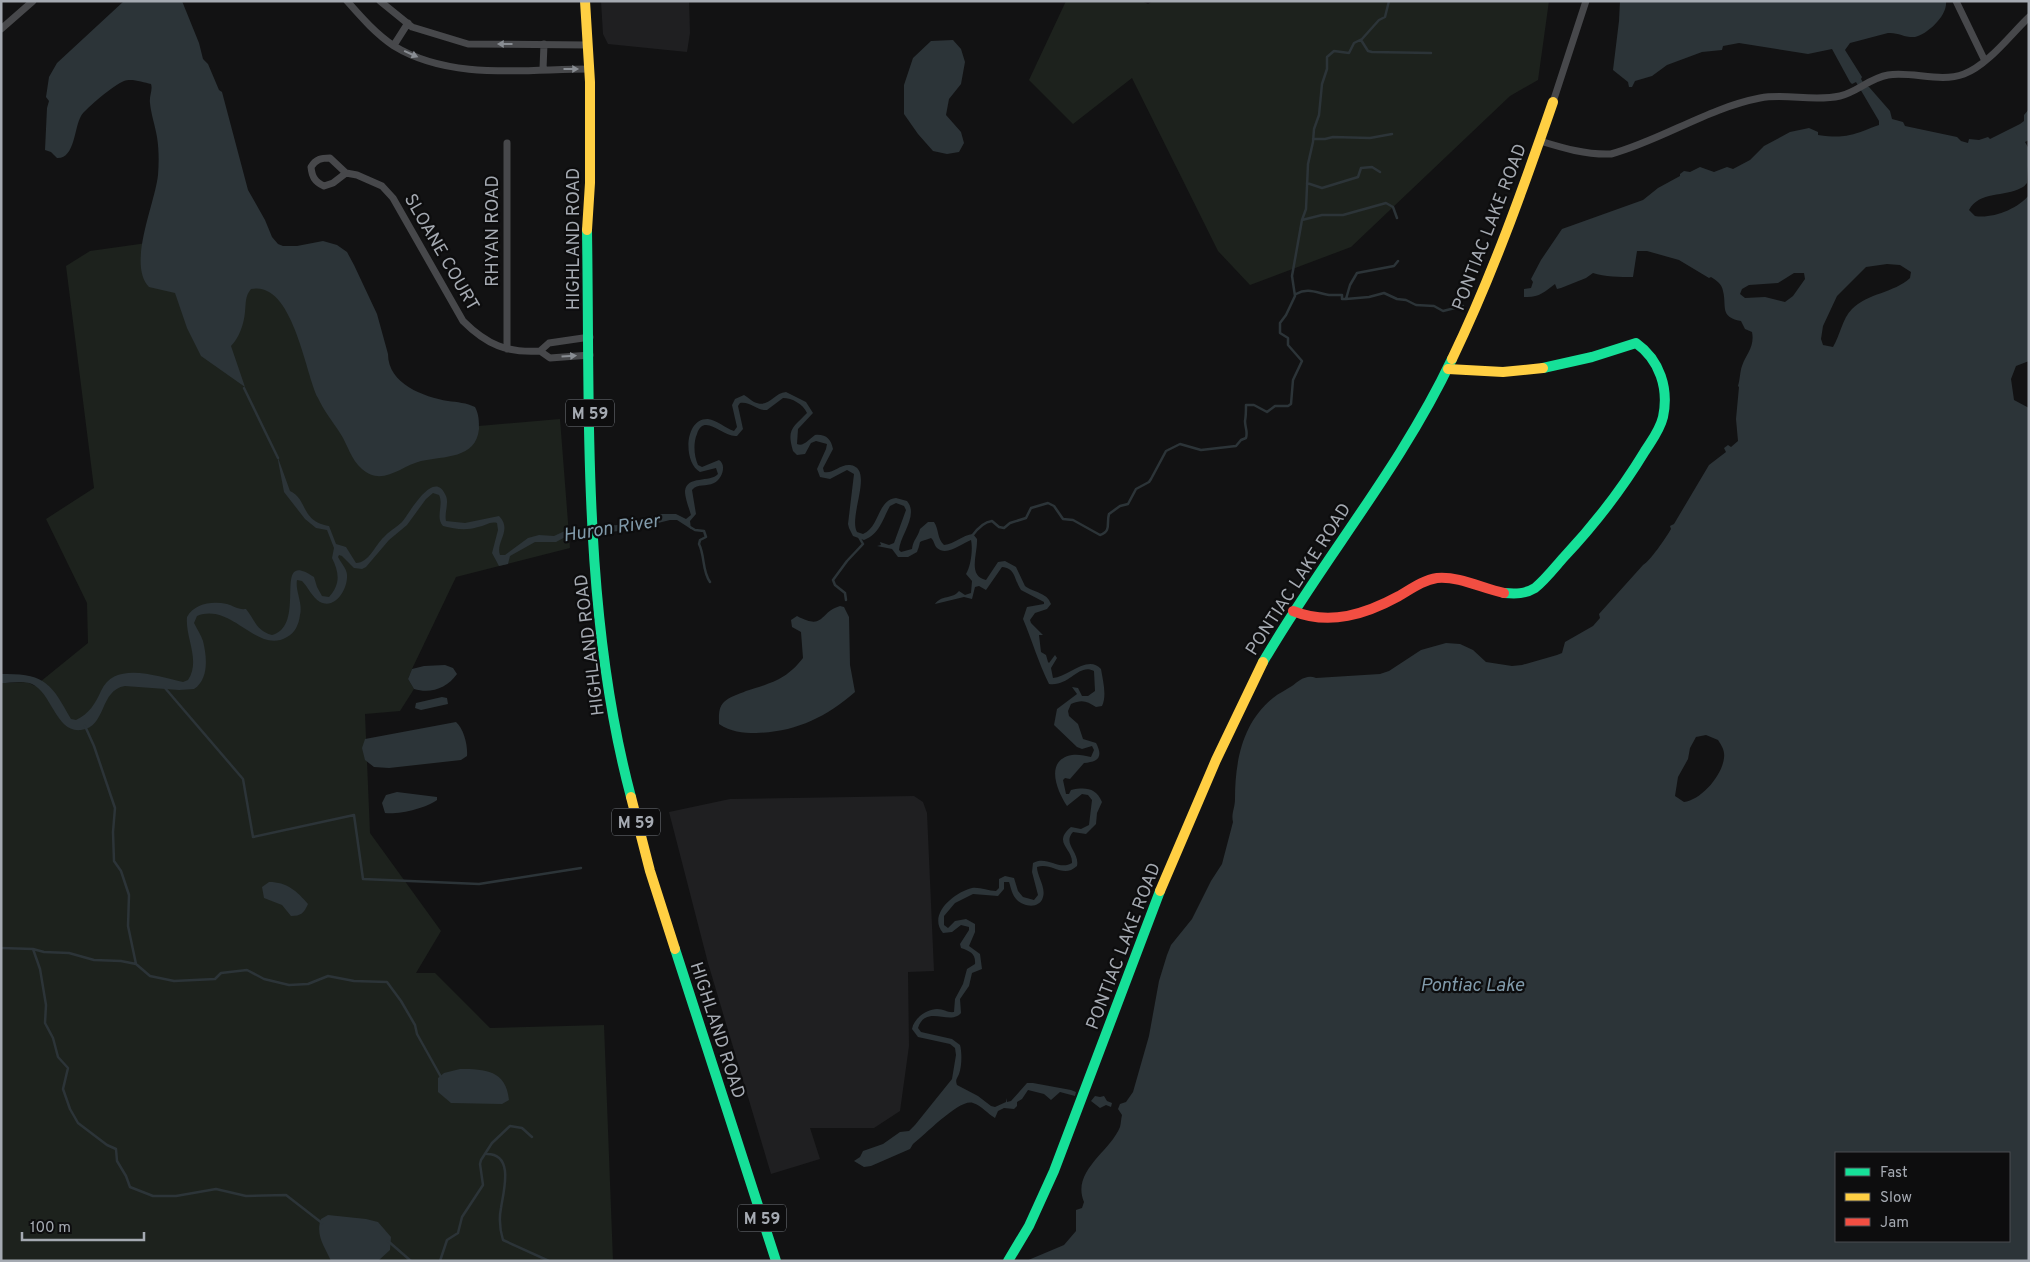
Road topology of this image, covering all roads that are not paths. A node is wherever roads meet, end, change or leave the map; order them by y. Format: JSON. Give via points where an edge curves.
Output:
{"nodes":[{"id":1,"x":33,"y":1,"type":"edge"},
{"id":2,"x":347,"y":1,"type":"edge"},
{"id":3,"x":380,"y":1,"type":"edge"},
{"id":4,"x":585,"y":1,"type":"edge"},
{"id":5,"x":1586,"y":1,"type":"edge"},
{"id":6,"x":1956,"y":1,"type":"edge"},
{"id":7,"x":2029,"y":16,"type":"edge"},
{"id":8,"x":408,"y":23,"type":"junction"},
{"id":9,"x":1,"y":29,"type":"edge"},
{"id":10,"x":544,"y":44,"type":"junction"},
{"id":11,"x":394,"y":45,"type":"junction"},
{"id":12,"x":588,"y":45,"type":"junction"},
{"id":13,"x":1984,"y":60,"type":"junction"},
{"id":14,"x":543,"y":69,"type":"junction"},
{"id":15,"x":590,"y":69,"type":"junction"},
{"id":16,"x":1553,"y":102,"type":"joint"},
{"id":17,"x":1540,"y":141,"type":"junction"},
{"id":18,"x":507,"y":143,"type":"dead end"},
{"id":19,"x":346,"y":173,"type":"junction"},
{"id":20,"x":590,"y":337,"type":"junction"},
{"id":21,"x":507,"y":349,"type":"junction"},
{"id":22,"x":540,"y":351,"type":"junction"},
{"id":23,"x":590,"y":355,"type":"junction"},
{"id":24,"x":1448,"y":369,"type":"junction"},
{"id":25,"x":1293,"y":611,"type":"junction"},
{"id":26,"x":776,"y":1261,"type":"edge"},
{"id":27,"x":1008,"y":1261,"type":"edge"}],
"edges":[{"from":1,"to":9,"type":"street"},
{"from":2,"to":11,"type":"street","via":[[370,26]]},
{"from":3,"to":8,"type":"street"},
{"from":4,"to":12,"type":"main road","name":"HIGHLAND ROAD","number":"M 59"},
{"from":5,"to":16,"type":"street","name":"PONTIAC LAKE ROAD"},
{"from":6,"to":13,"type":"street"},
{"from":7,"to":13,"type":"street"},
{"from":10,"to":8,"type":"street","one_way":true,"via":[[468,44]]},
{"from":8,"to":11,"type":"street"},
{"from":10,"to":12,"type":"street"},
{"from":10,"to":14,"type":"street"},
{"from":11,"to":14,"type":"street","one_way":true,"via":[[412,55],[475,70]]},
{"from":12,"to":15,"type":"main road","name":"HIGHLAND ROAD","number":"M 59"},
{"from":13,"to":17,"type":"street","via":[[1965,73],[1954,76],[1888,75],[1853,91],[1827,98],[1761,98],[1710,114],[1611,154],[1596,155]]},
{"from":14,"to":15,"type":"street","one_way":true},
{"from":15,"to":20,"type":"main road","name":"HIGHLAND ROAD","number":"M 59"},
{"from":16,"to":17,"type":"main road","name":"PONTIAC LAKE ROAD"},
{"from":17,"to":24,"type":"main road","name":"PONTIAC LAKE ROAD","via":[[1495,263]]},
{"from":18,"to":21,"type":"street","name":"RHYAN ROAD"},
{"from":19,"to":19,"type":"street","name":"SLOANE COURT","via":[[330,158],[321,158],[311,167],[317,182],[324,186]]},
{"from":19,"to":21,"type":"street","name":"SLOANE COURT","via":[[382,186],[393,198],[464,321],[479,336]]},
{"from":20,"to":22,"type":"street","name":"SLOANE COURT","via":[[549,343]]},
{"from":20,"to":23,"type":"main road","name":"HIGHLAND ROAD","number":"M 59"},
{"from":21,"to":22,"type":"street","name":"SLOANE COURT"},
{"from":22,"to":23,"type":"street","name":"SLOANE COURT","one_way":true,"via":[[550,358]]},
{"from":23,"to":26,"type":"main road","name":"HIGHLAND ROAD","number":"M 59","via":[[595,565],[605,666],[622,764],[653,881]]},
{"from":24,"to":25,"type":"main road","name":"PONTIAC LAKE ROAD","via":[[1397,459]]},
{"from":24,"to":25,"type":"main road","via":[[1491,373],[1543,368],[1636,343],[1644,347],[1661,376],[1663,417],[1620,491],[1581,539],[1528,592],[1515,594],[1439,578],[1355,615],[1308,618]]},
{"from":25,"to":27,"type":"main road","name":"PONTIAC LAKE ROAD","via":[[1254,679],[1190,822],[1141,940],[1048,1188]]}]}
